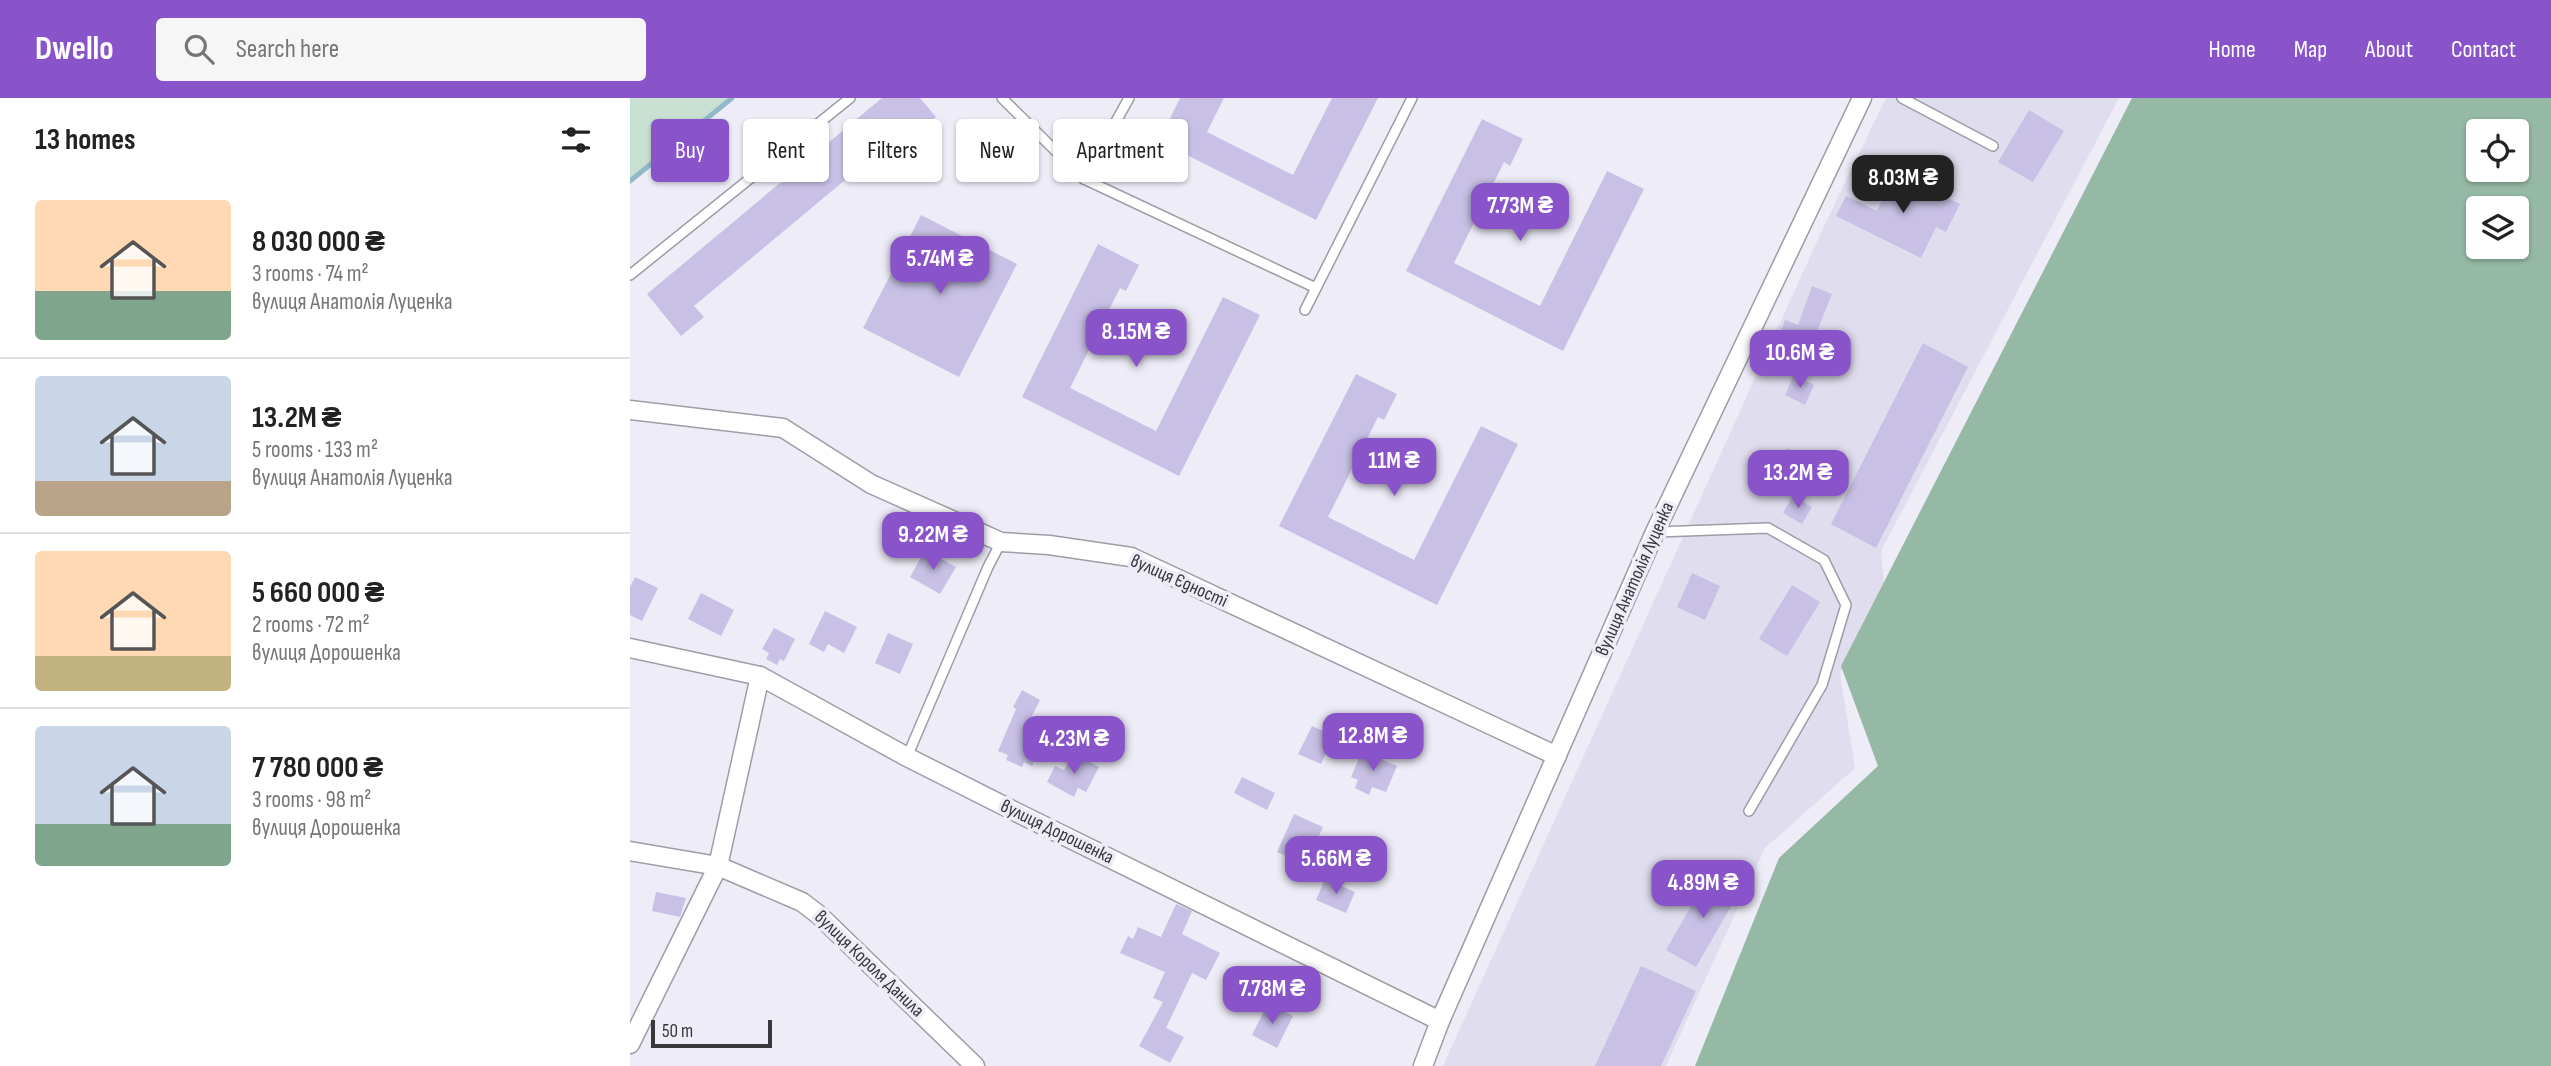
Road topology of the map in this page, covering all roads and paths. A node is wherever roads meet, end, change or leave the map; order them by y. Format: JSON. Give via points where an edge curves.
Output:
{"nodes":[{"id":1,"x":850,"y":98,"type":"edge"},
{"id":2,"x":1002,"y":98,"type":"edge"},
{"id":3,"x":1129,"y":98,"type":"edge"},
{"id":4,"x":1412,"y":98,"type":"edge"},
{"id":5,"x":1862,"y":98,"type":"edge"},
{"id":6,"x":1902,"y":98,"type":"edge"},
{"id":7,"x":1117,"y":119,"type":"edge"},
{"id":8,"x":1993,"y":146,"type":"dead end"},
{"id":9,"x":1053,"y":148,"type":"edge"},
{"id":10,"x":1090,"y":182,"type":"edge"},
{"id":11,"x":630,"y":275,"type":"edge"},
{"id":12,"x":1316,"y":288,"type":"junction"},
{"id":13,"x":1304,"y":310,"type":"dead end"},
{"id":14,"x":630,"y":410,"type":"edge"},
{"id":15,"x":1655,"y":532,"type":"junction"},
{"id":16,"x":1002,"y":541,"type":"junction"},
{"id":17,"x":630,"y":648,"type":"edge"},
{"id":18,"x":760,"y":676,"type":"junction"},
{"id":19,"x":1557,"y":756,"type":"junction"},
{"id":20,"x":907,"y":757,"type":"junction"},
{"id":21,"x":1749,"y":811,"type":"dead end"},
{"id":22,"x":630,"y":851,"type":"edge"},
{"id":23,"x":718,"y":866,"type":"junction"},
{"id":24,"x":1440,"y":1021,"type":"junction"},
{"id":25,"x":630,"y":1044,"type":"edge"},
{"id":26,"x":975,"y":1066,"type":"edge"},
{"id":27,"x":1423,"y":1066,"type":"edge"}],
"edges":[{"from":1,"to":11,"type":"lane"},
{"from":2,"to":9,"type":"lane"},
{"from":3,"to":7,"type":"lane"},
{"from":4,"to":12,"type":"lane"},
{"from":5,"to":15,"type":"street","name":"вулиця Анатолія Луценка"},
{"from":6,"to":8,"type":"lane"},
{"from":10,"to":12,"type":"lane"},
{"from":12,"to":13,"type":"lane"},
{"from":14,"to":16,"type":"street","name":"вулиця Єдності","via":[[783,428],[871,484]]},
{"from":15,"to":19,"type":"street","name":"вулиця Анатолія Луценка"},
{"from":15,"to":21,"type":"lane","via":[[1768,528],[1824,561],[1846,605],[1822,685]]},
{"from":16,"to":19,"type":"street","name":"вулиця Єдності","via":[[1131,557]]},
{"from":16,"to":20,"type":"lane"},
{"from":17,"to":18,"type":"street","name":"вулиця Дорошенка"},
{"from":18,"to":20,"type":"street","name":"вулиця Дорошенка"},
{"from":18,"to":23,"type":"street"},
{"from":19,"to":24,"type":"street","name":"вулиця Анатолія Луценка"},
{"from":20,"to":24,"type":"street","name":"вулиця Дорошенка"},
{"from":22,"to":23,"type":"street","name":"вулиця Короля Данила"},
{"from":23,"to":25,"type":"street"},
{"from":23,"to":26,"type":"street","name":"вулиця Короля Данила","via":[[802,902],[819,915]]},
{"from":24,"to":27,"type":"street","name":"вулиця Анатолія Луценка"}]}
